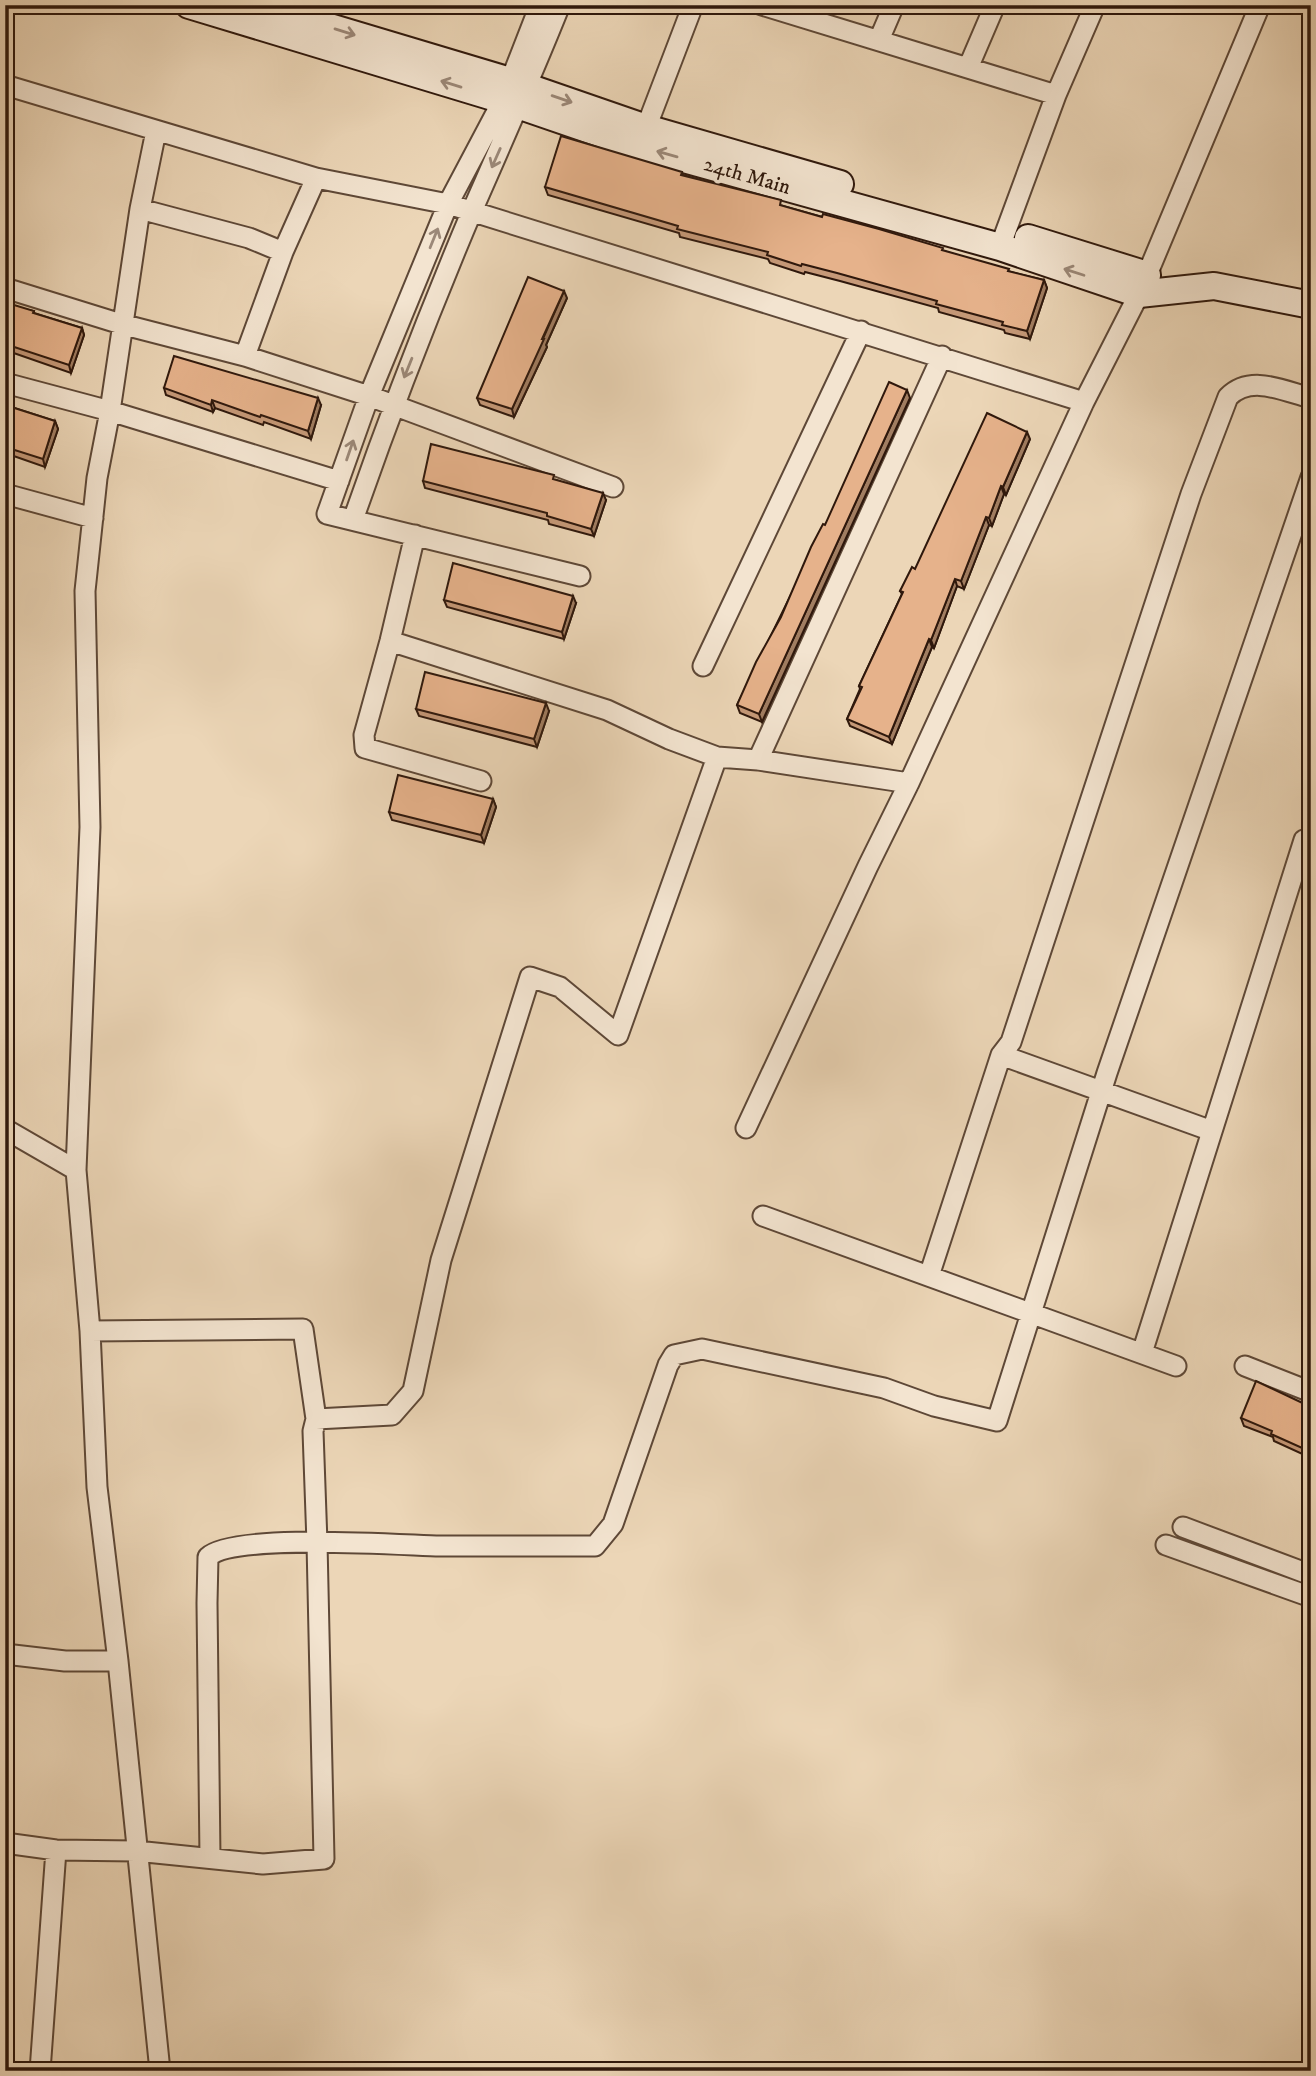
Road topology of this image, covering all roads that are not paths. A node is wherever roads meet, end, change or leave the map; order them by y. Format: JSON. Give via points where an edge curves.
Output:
{"nodes":[{"id":1,"x":189,"y":5,"type":"edge"},
{"id":2,"x":256,"y":5,"type":"edge"},
{"id":3,"x":540,"y":5,"type":"edge"},
{"id":4,"x":560,"y":5,"type":"edge"},
{"id":5,"x":694,"y":5,"type":"edge"},
{"id":6,"x":762,"y":5,"type":"edge"},
{"id":7,"x":894,"y":5,"type":"edge"},
{"id":8,"x":995,"y":5,"type":"edge"},
{"id":9,"x":1095,"y":5,"type":"edge"},
{"id":10,"x":1260,"y":5,"type":"edge"},
{"id":11,"x":791,"y":10,"type":"edge"},
{"id":12,"x":879,"y":40,"type":"junction"},
{"id":13,"x":968,"y":68,"type":"junction"},
{"id":14,"x":5,"y":85,"type":"edge"},
{"id":15,"x":515,"y":93,"type":"junction"},
{"id":16,"x":1056,"y":95,"type":"junction"},
{"id":17,"x":646,"y":128,"type":"junction"},
{"id":18,"x":156,"y":131,"type":"junction"},
{"id":19,"x":316,"y":178,"type":"junction"},
{"id":20,"x":448,"y":204,"type":"junction"},
{"id":21,"x":140,"y":209,"type":"junction"},
{"id":22,"x":472,"y":212,"type":"junction"},
{"id":23,"x":1003,"y":239,"type":"junction"},
{"id":24,"x":283,"y":252,"type":"junction"},
{"id":25,"x":1143,"y":284,"type":"junction"},
{"id":26,"x":5,"y":288,"type":"edge"},
{"id":27,"x":1311,"y":305,"type":"edge"},
{"id":28,"x":121,"y":324,"type":"junction"},
{"id":29,"x":861,"y":331,"type":"junction"},
{"id":30,"x":245,"y":356,"type":"junction"},
{"id":31,"x":942,"y":356,"type":"junction"},
{"id":32,"x":5,"y":383,"type":"edge"},
{"id":33,"x":369,"y":396,"type":"junction"},
{"id":34,"x":1311,"y":398,"type":"edge"},
{"id":35,"x":1084,"y":402,"type":"junction"},
{"id":36,"x":393,"y":406,"type":"junction"},
{"id":37,"x":110,"y":411,"type":"junction"},
{"id":38,"x":1311,"y":477,"type":"edge"},
{"id":39,"x":339,"y":481,"type":"junction"},
{"id":40,"x":612,"y":487,"type":"dead end"},
{"id":41,"x":5,"y":494,"type":"edge"},
{"id":42,"x":93,"y":518,"type":"junction"},
{"id":43,"x":353,"y":520,"type":"junction"},
{"id":44,"x":415,"y":535,"type":"junction"},
{"id":45,"x":580,"y":576,"type":"dead end"},
{"id":46,"x":390,"y":641,"type":"junction"},
{"id":47,"x":703,"y":666,"type":"dead end"},
{"id":48,"x":717,"y":757,"type":"junction"},
{"id":49,"x":758,"y":760,"type":"junction"},
{"id":50,"x":481,"y":781,"type":"dead end"},
{"id":51,"x":909,"y":783,"type":"junction"},
{"id":52,"x":1304,"y":840,"type":"dead end"},
{"id":53,"x":1002,"y":1055,"type":"junction"},
{"id":54,"x":1101,"y":1091,"type":"junction"},
{"id":55,"x":746,"y":1128,"type":"dead end"},
{"id":56,"x":5,"y":1129,"type":"edge"},
{"id":57,"x":1212,"y":1131,"type":"junction"},
{"id":58,"x":76,"y":1170,"type":"junction"},
{"id":59,"x":763,"y":1216,"type":"dead end"},
{"id":60,"x":929,"y":1276,"type":"junction"},
{"id":61,"x":1031,"y":1313,"type":"junction"},
{"id":62,"x":90,"y":1331,"type":"junction"},
{"id":63,"x":1142,"y":1353,"type":"junction"},
{"id":64,"x":1176,"y":1366,"type":"dead end"},
{"id":65,"x":1245,"y":1366,"type":"dead end"},
{"id":66,"x":1311,"y":1392,"type":"edge"},
{"id":67,"x":316,"y":1419,"type":"junction"},
{"id":68,"x":1184,"y":1527,"type":"dead end"},
{"id":69,"x":317,"y":1543,"type":"junction"},
{"id":70,"x":1166,"y":1545,"type":"dead end"},
{"id":71,"x":1311,"y":1575,"type":"edge"},
{"id":72,"x":1311,"y":1597,"type":"edge"},
{"id":73,"x":5,"y":1654,"type":"edge"},
{"id":74,"x":118,"y":1661,"type":"junction"},
{"id":75,"x":5,"y":1843,"type":"edge"},
{"id":76,"x":56,"y":1850,"type":"junction"},
{"id":77,"x":136,"y":1851,"type":"junction"},
{"id":78,"x":210,"y":1858,"type":"junction"},
{"id":79,"x":40,"y":2071,"type":"edge"},
{"id":80,"x":160,"y":2071,"type":"edge"}],
"edges":[{"from":15,"to":1,"type":"street","name":"24th Main","one_way":true},
{"from":2,"to":15,"type":"street","one_way":true},
{"from":3,"to":15,"type":"street"},
{"from":4,"to":15,"type":"street"},
{"from":5,"to":17,"type":"street"},
{"from":6,"to":11,"type":"street"},
{"from":7,"to":12,"type":"street"},
{"from":8,"to":13,"type":"street"},
{"from":9,"to":16,"type":"street"},
{"from":10,"to":25,"type":"street"},
{"from":11,"to":12,"type":"street"},
{"from":12,"to":13,"type":"street"},
{"from":13,"to":16,"type":"street"},
{"from":14,"to":18,"type":"street"},
{"from":15,"to":17,"type":"street","one_way":true},
{"from":15,"to":20,"type":"street"},
{"from":15,"to":22,"type":"street","one_way":true},
{"from":23,"to":15,"type":"street","name":"24th Main","one_way":true,"via":[[636,146]]},
{"from":16,"to":23,"type":"street"},
{"from":17,"to":23,"type":"street"},
{"from":18,"to":19,"type":"street"},
{"from":18,"to":21,"type":"street"},
{"from":19,"to":20,"type":"street"},
{"from":19,"to":24,"type":"street"},
{"from":20,"to":22,"type":"street"},
{"from":33,"to":20,"type":"street","one_way":true},
{"from":21,"to":24,"type":"street","via":[[249,238]]},
{"from":21,"to":28,"type":"street"},
{"from":22,"to":29,"type":"street"},
{"from":22,"to":36,"type":"street","one_way":true},
{"from":23,"to":25,"type":"street","name":"24th Main"},
{"from":24,"to":30,"type":"street"},
{"from":25,"to":27,"type":"street","name":"24th Main","via":[[1214,286]]},
{"from":25,"to":35,"type":"street"},
{"from":26,"to":28,"type":"street"},
{"from":28,"to":30,"type":"street"},
{"from":28,"to":37,"type":"street"},
{"from":29,"to":31,"type":"street"},
{"from":29,"to":47,"type":"street"},
{"from":30,"to":33,"type":"street"},
{"from":31,"to":35,"type":"street"},
{"from":31,"to":49,"type":"street"},
{"from":32,"to":37,"type":"street"},
{"from":33,"to":36,"type":"street"},
{"from":39,"to":33,"type":"street","one_way":true},
{"from":34,"to":53,"type":"street","via":[[1256,383],[1238,387],[1228,397],[1011,1042]]},
{"from":35,"to":51,"type":"street"},
{"from":36,"to":40,"type":"street"},
{"from":36,"to":43,"type":"street"},
{"from":37,"to":39,"type":"street"},
{"from":37,"to":42,"type":"street"},
{"from":38,"to":54,"type":"street"},
{"from":39,"to":43,"type":"street","via":[[327,514]]},
{"from":41,"to":42,"type":"street"},
{"from":42,"to":58,"type":"street","via":[[85,591],[90,827]]},
{"from":43,"to":44,"type":"street"},
{"from":44,"to":45,"type":"street"},
{"from":44,"to":46,"type":"street"},
{"from":46,"to":48,"type":"street","via":[[607,710]]},
{"from":46,"to":50,"type":"street","via":[[364,735],[365,748]]},
{"from":48,"to":49,"type":"street"},
{"from":48,"to":67,"type":"street","via":[[618,1035],[560,986],[530,977],[441,1260],[413,1391],[392,1415]]},
{"from":49,"to":51,"type":"street"},
{"from":51,"to":55,"type":"street"},
{"from":52,"to":57,"type":"street"},
{"from":53,"to":54,"type":"street"},
{"from":53,"to":60,"type":"street"},
{"from":54,"to":57,"type":"street"},
{"from":54,"to":61,"type":"street"},
{"from":56,"to":58,"type":"street"},
{"from":57,"to":63,"type":"street"},
{"from":58,"to":62,"type":"street"},
{"from":59,"to":60,"type":"street"},
{"from":60,"to":61,"type":"street"},
{"from":61,"to":63,"type":"street"},
{"from":61,"to":69,"type":"street","via":[[997,1421],[884,1388],[702,1349],[674,1355],[668,1365],[613,1524],[595,1546]]},
{"from":62,"to":67,"type":"street","via":[[303,1329]]},
{"from":62,"to":74,"type":"street","via":[[97,1487]]},
{"from":63,"to":64,"type":"street"},
{"from":65,"to":66,"type":"street"},
{"from":67,"to":69,"type":"street"},
{"from":68,"to":71,"type":"street"},
{"from":69,"to":78,"type":"street","via":[[230,1548],[208,1557]]},
{"from":69,"to":78,"type":"street","via":[[324,1859],[263,1864]]},
{"from":70,"to":72,"type":"street"},
{"from":73,"to":74,"type":"street"},
{"from":74,"to":77,"type":"street"},
{"from":75,"to":76,"type":"street"},
{"from":76,"to":77,"type":"street"},
{"from":76,"to":79,"type":"street"},
{"from":77,"to":78,"type":"street"},
{"from":77,"to":80,"type":"street"}]}
